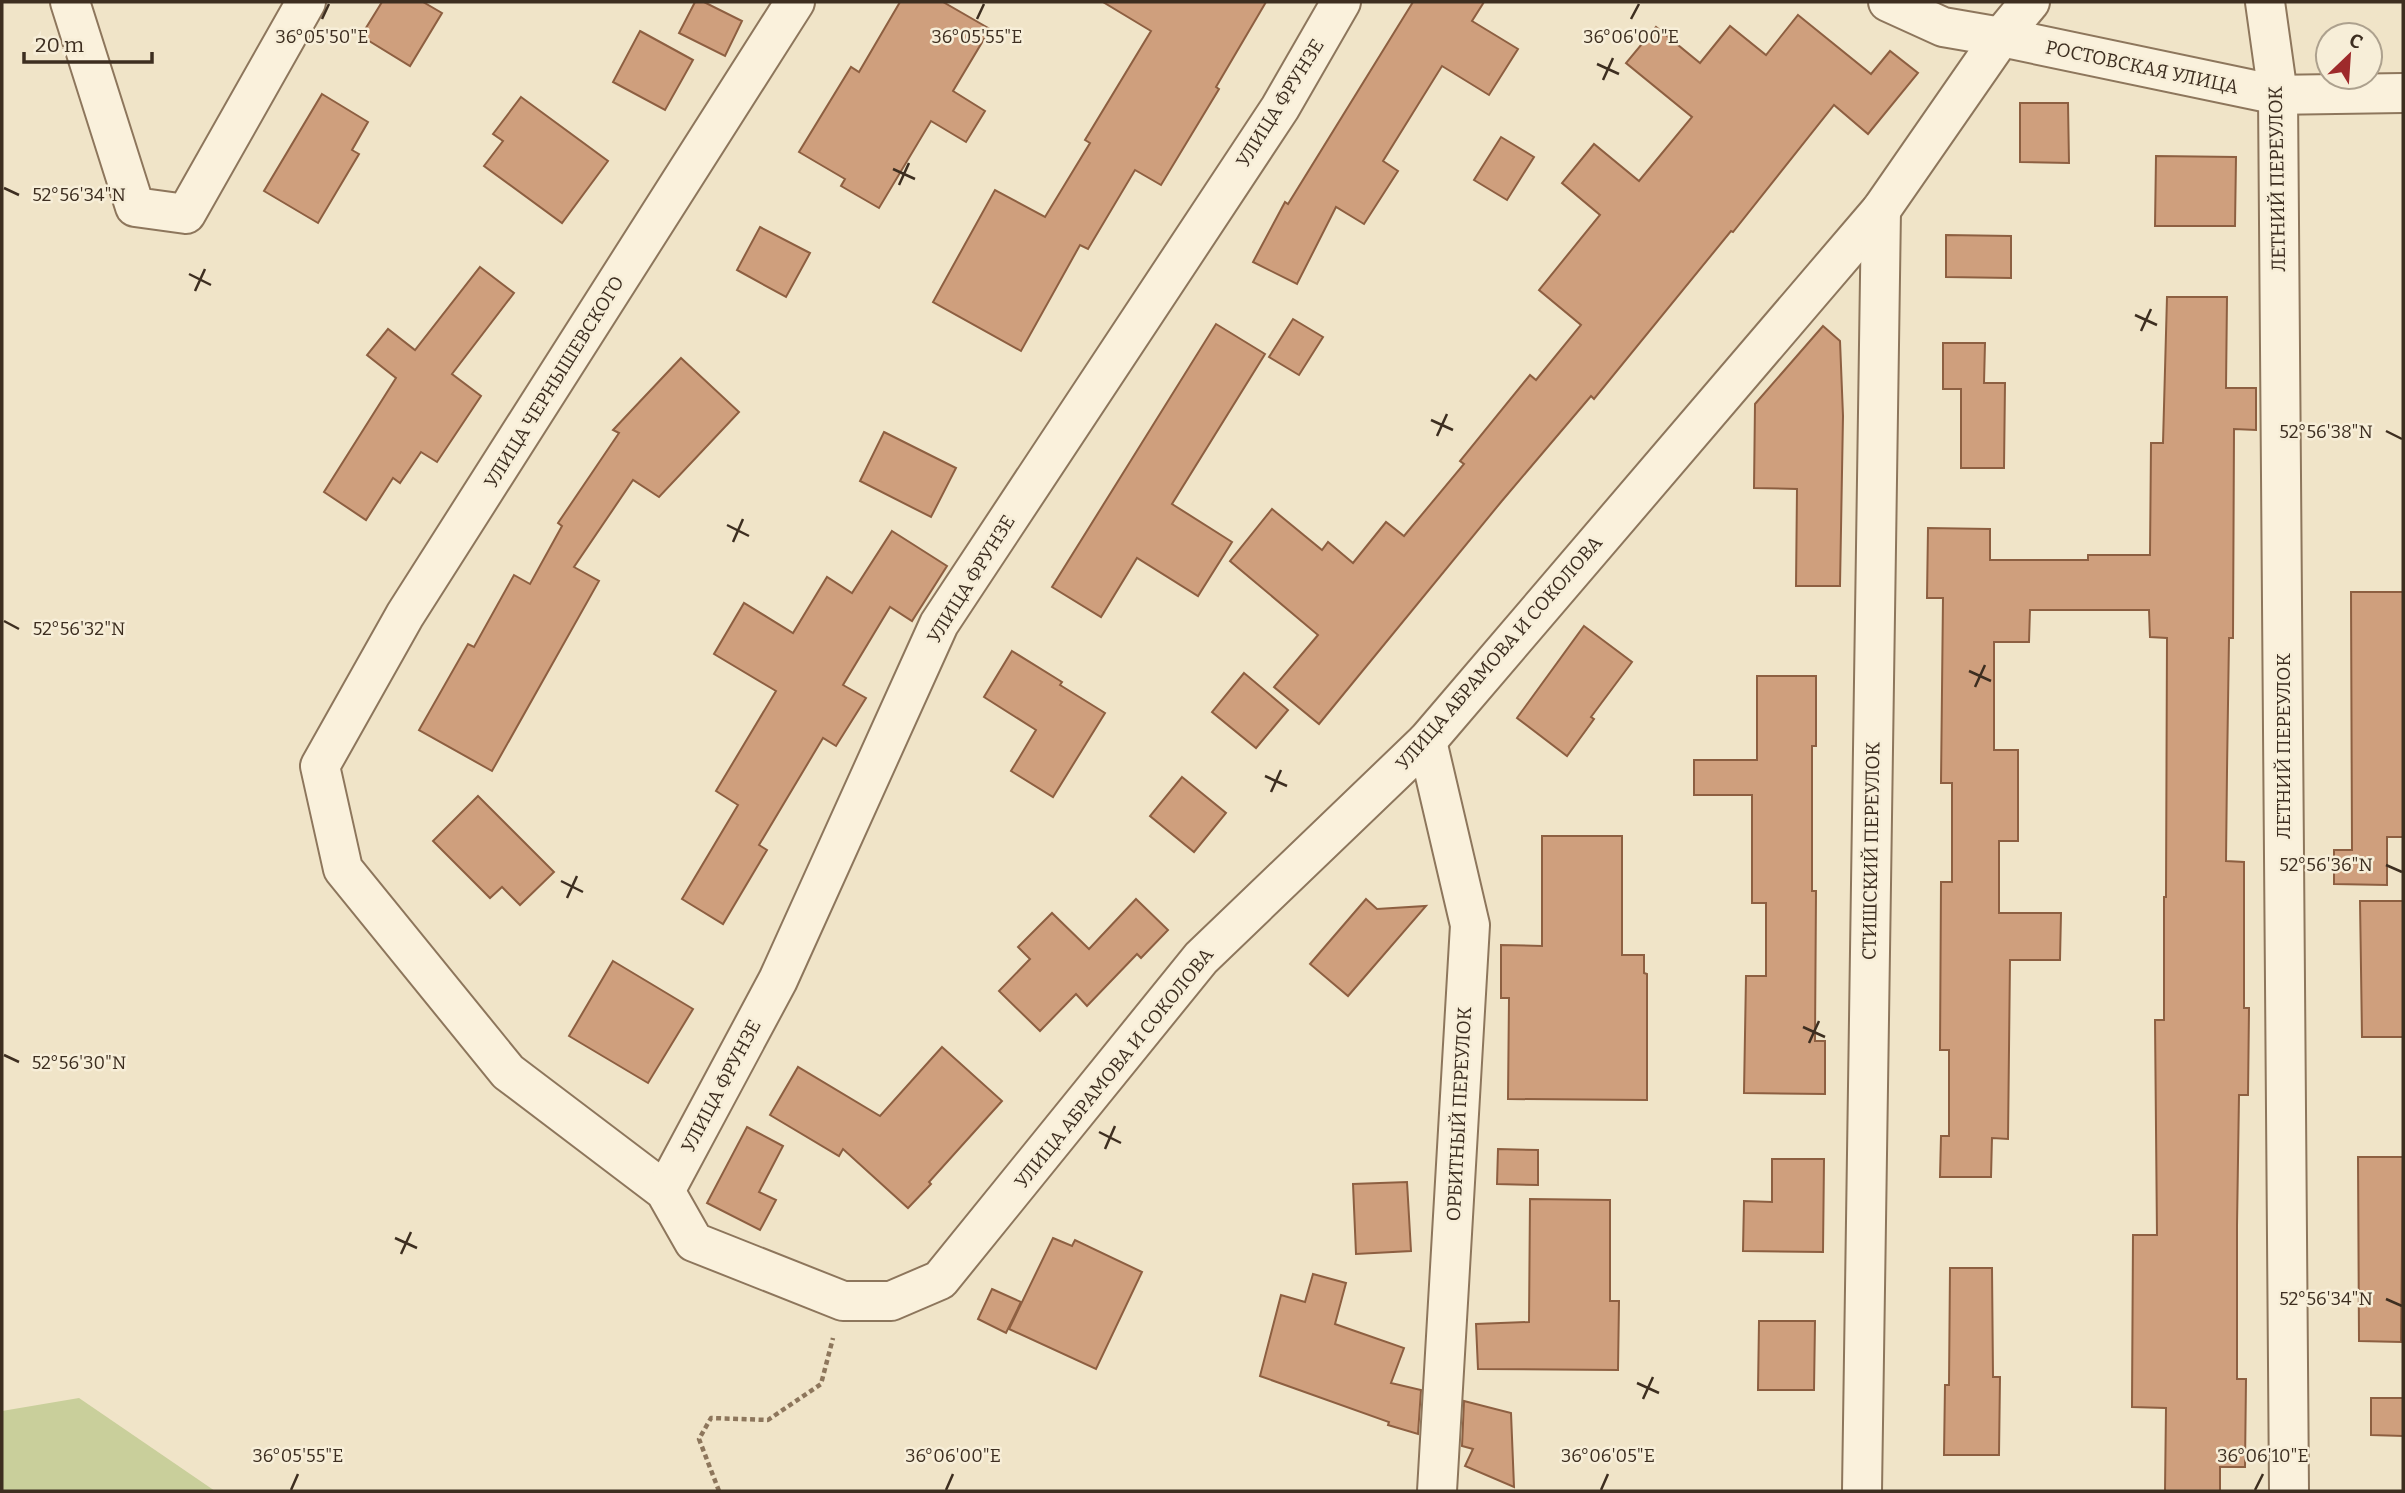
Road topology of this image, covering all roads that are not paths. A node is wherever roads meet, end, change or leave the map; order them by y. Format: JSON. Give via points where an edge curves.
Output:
{"nodes":[{"id":1,"x":70,"y":2,"type":"edge"},
{"id":2,"x":306,"y":2,"type":"edge"},
{"id":3,"x":795,"y":2,"type":"edge"},
{"id":4,"x":1341,"y":2,"type":"edge"},
{"id":5,"x":1888,"y":2,"type":"edge"},
{"id":6,"x":2031,"y":2,"type":"edge"},
{"id":7,"x":2265,"y":2,"type":"edge"},
{"id":8,"x":2001,"y":37,"type":"junction"},
{"id":9,"x":2403,"y":93,"type":"edge"},
{"id":10,"x":2278,"y":95,"type":"junction"},
{"id":11,"x":1881,"y":210,"type":"junction"},
{"id":12,"x":1427,"y":741,"type":"junction"},
{"id":13,"x":665,"y":1191,"type":"junction"},
{"id":14,"x":1437,"y":1491,"type":"edge"},
{"id":15,"x":1862,"y":1491,"type":"edge"},
{"id":16,"x":2289,"y":1491,"type":"edge"}],
"edges":[{"from":1,"to":2,"type":"street","via":[[135,207],[186,214]]},
{"from":3,"to":13,"type":"street","name":"УЛИЦА ЧЕРНЫШЕВСКОГО","via":[[405,615],[320,766],[343,869],[508,1072]]},
{"from":4,"to":13,"type":"street","name":"УЛИЦА ФРУНЗЕ","via":[[1280,108],[939,624],[778,980]]},
{"from":5,"to":8,"type":"street","name":"РОСТОВСКАЯ УЛИЦА","via":[[1943,27]]},
{"from":6,"to":8,"type":"street","name":"УЛИЦА АБРАМОВА И СОКОЛОВА"},
{"from":7,"to":10,"type":"street","name":"ЛЕТНИЙ ПЕРЕУЛОК"},
{"from":8,"to":10,"type":"street","name":"РОСТОВСКАЯ УЛИЦА"},
{"from":8,"to":11,"type":"street","name":"УЛИЦА АБРАМОВА И СОКОЛОВА"},
{"from":9,"to":10,"type":"street","name":"РОСТОВСКАЯ УЛИЦА"},
{"from":10,"to":16,"type":"street","name":"ЛЕТНИЙ ПЕРЕУЛОК"},
{"from":11,"to":12,"type":"street","name":"УЛИЦА АБРАМОВА И СОКОЛОВА"},
{"from":11,"to":15,"type":"street","name":"СТИШСКИЙ ПЕРЕУЛОК"},
{"from":12,"to":13,"type":"street","name":"УЛИЦА АБРАМОВА И СОКОЛОВА","via":[[1201,958],[940,1280],[891,1301],[844,1301],[694,1242]]},
{"from":12,"to":14,"type":"street","name":"ОРБИТНЫЙ ПЕРЕУЛОК","via":[[1470,925]]}]}
